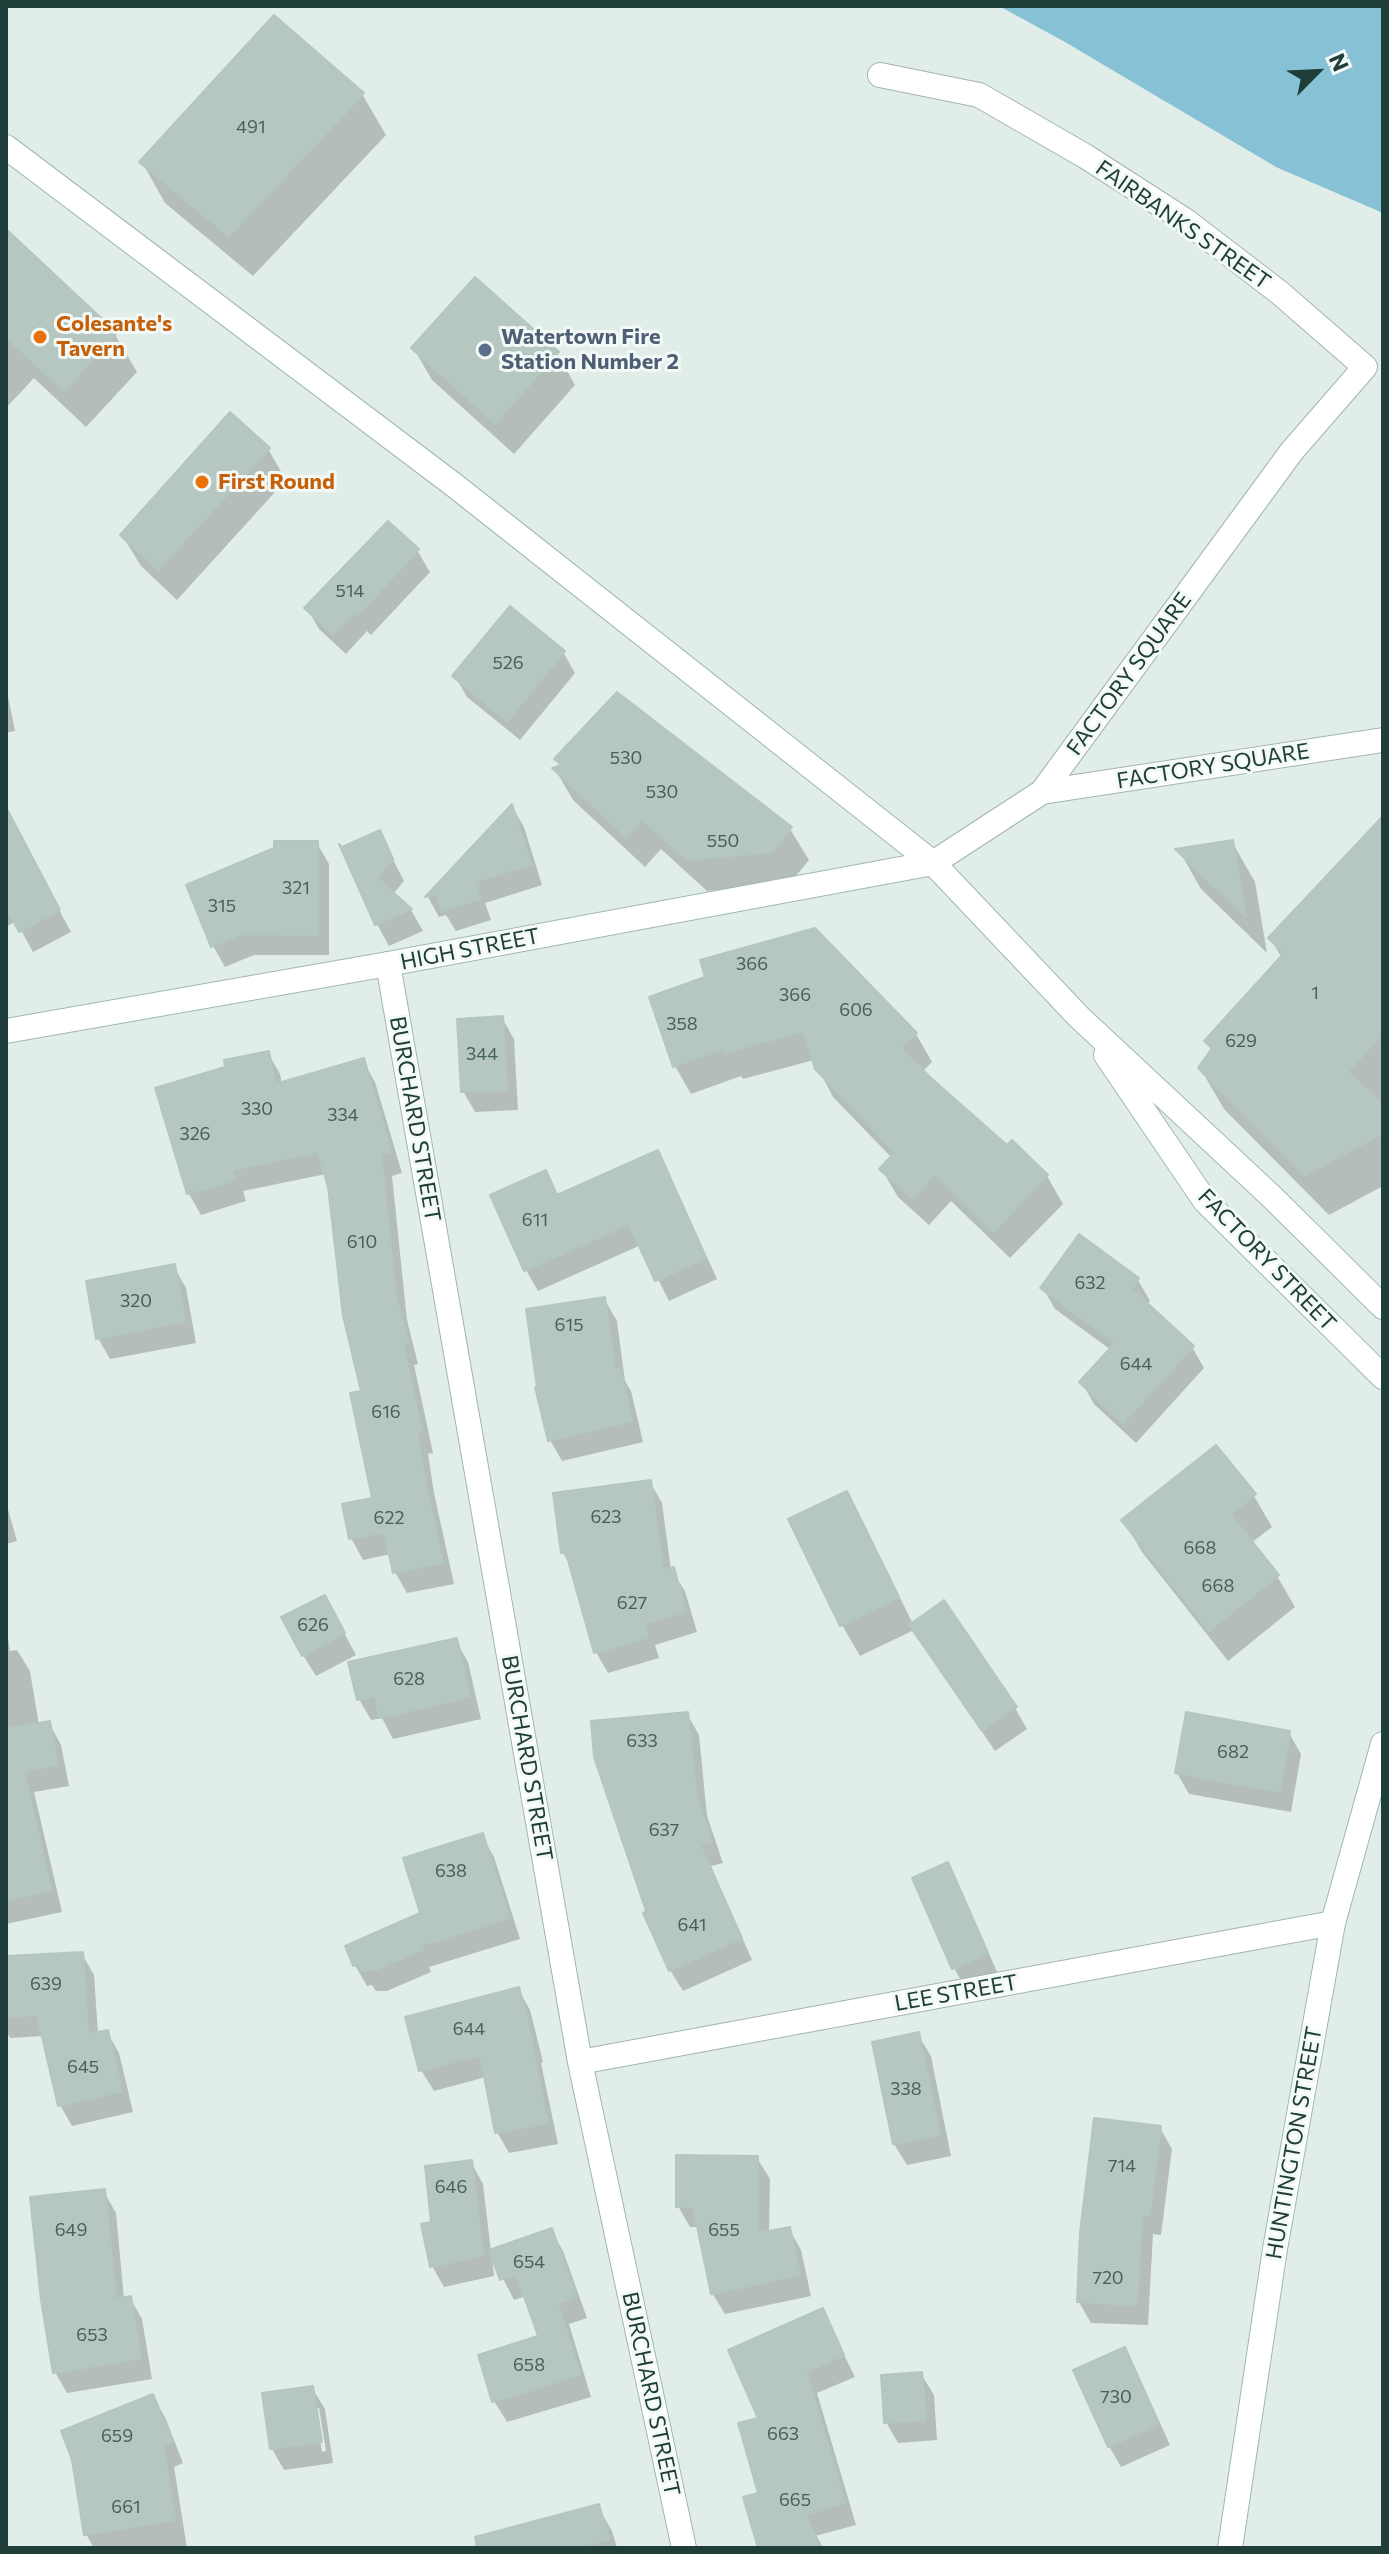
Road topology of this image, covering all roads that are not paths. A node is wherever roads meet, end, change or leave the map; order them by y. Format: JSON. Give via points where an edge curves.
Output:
{"nodes":[{"id":1,"x":880,"y":75,"type":"dead end"},
{"id":2,"x":6,"y":147,"type":"edge"},
{"id":3,"x":1292,"y":451,"type":"joint"},
{"id":4,"x":1383,"y":740,"type":"edge"},
{"id":5,"x":1042,"y":792,"type":"junction"},
{"id":6,"x":933,"y":863,"type":"junction"},
{"id":7,"x":388,"y":964,"type":"junction"},
{"id":8,"x":1079,"y":1017,"type":"junction"},
{"id":9,"x":6,"y":1031,"type":"edge"},
{"id":10,"x":1383,"y":1307,"type":"edge"},
{"id":11,"x":1383,"y":1377,"type":"edge"},
{"id":12,"x":1383,"y":1744,"type":"edge"},
{"id":13,"x":1333,"y":1923,"type":"junction"},
{"id":14,"x":580,"y":2062,"type":"junction"},
{"id":15,"x":684,"y":2548,"type":"edge"},
{"id":16,"x":1230,"y":2548,"type":"edge"}],
"edges":[{"from":1,"to":3,"type":"street","name":"FAIRBANKS STREET","via":[[979,95],[1085,156],[1186,221],[1365,367]]},
{"from":2,"to":6,"type":"street","name":"FACTORY STREET","via":[[454,485]]},
{"from":3,"to":5,"type":"street","name":"FACTORY SQUARE"},
{"from":4,"to":5,"type":"street","name":"FACTORY SQUARE"},
{"from":5,"to":6,"type":"street","name":"FACTORY SQUARE"},
{"from":6,"to":7,"type":"street","name":"HIGH STREET"},
{"from":6,"to":8,"type":"street","name":"FACTORY STREET"},
{"from":7,"to":9,"type":"street","name":"HIGH STREET"},
{"from":7,"to":14,"type":"street","name":"BURCHARD STREET"},
{"from":8,"to":10,"type":"street","name":"FACTORY STREET"},
{"from":8,"to":11,"type":"street","name":"FACTORY STREET","via":[[1205,1201]]},
{"from":12,"to":13,"type":"street","name":"HUNTINGTON STREET"},
{"from":13,"to":14,"type":"street","name":"LEE STREET"},
{"from":13,"to":16,"type":"street","name":"HUNTINGTON STREET","via":[[1275,2249]]},
{"from":14,"to":15,"type":"street","name":"BURCHARD STREET"}]}
